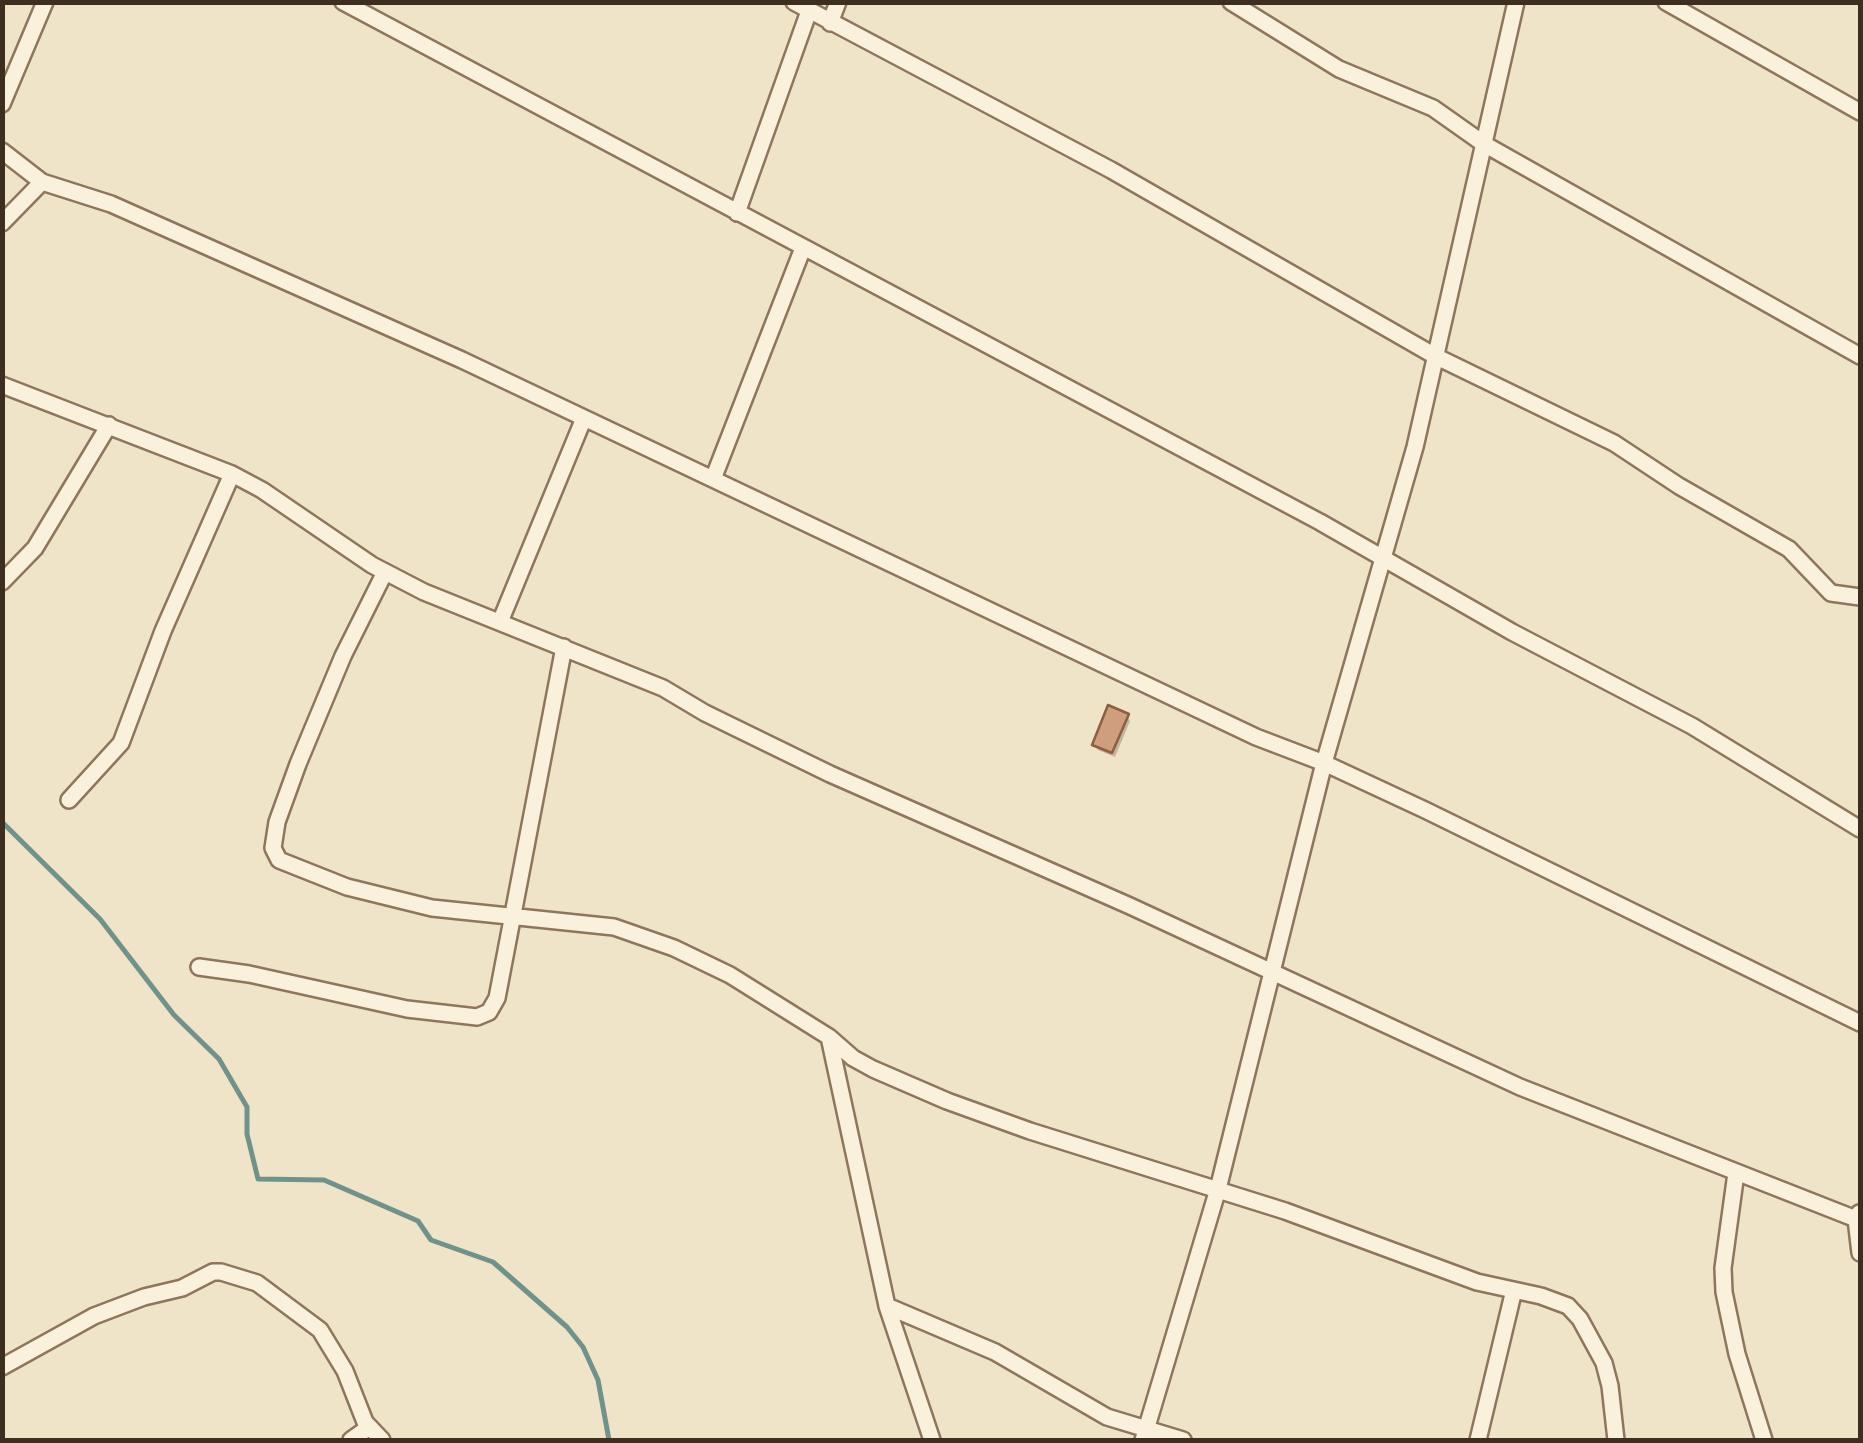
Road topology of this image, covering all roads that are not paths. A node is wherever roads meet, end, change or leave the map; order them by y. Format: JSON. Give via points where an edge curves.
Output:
{"nodes":[{"id":1,"x":45,"y":2,"type":"edge"},
{"id":2,"x":343,"y":2,"type":"edge"},
{"id":3,"x":838,"y":2,"type":"edge"},
{"id":4,"x":1231,"y":2,"type":"edge"},
{"id":5,"x":1516,"y":2,"type":"edge"},
{"id":6,"x":1666,"y":2,"type":"edge"},
{"id":7,"x":802,"y":7,"type":"edge"},
{"id":8,"x":830,"y":22,"type":"junction"},
{"id":9,"x":2,"y":104,"type":"edge"},
{"id":10,"x":1860,"y":112,"type":"edge"},
{"id":11,"x":1484,"y":144,"type":"junction"},
{"id":12,"x":2,"y":152,"type":"edge"},
{"id":13,"x":42,"y":182,"type":"junction"},
{"id":14,"x":737,"y":213,"type":"junction"},
{"id":15,"x":2,"y":222,"type":"edge"},
{"id":16,"x":803,"y":248,"type":"junction"},
{"id":17,"x":1435,"y":356,"type":"junction"},
{"id":18,"x":1860,"y":356,"type":"edge"},
{"id":19,"x":2,"y":385,"type":"edge"},
{"id":20,"x":584,"y":418,"type":"junction"},
{"id":21,"x":109,"y":425,"type":"junction"},
{"id":22,"x":232,"y":474,"type":"junction"},
{"id":23,"x":713,"y":479,"type":"junction"},
{"id":24,"x":1383,"y":557,"type":"junction"},
{"id":25,"x":385,"y":572,"type":"junction"},
{"id":26,"x":2,"y":582,"type":"edge"},
{"id":27,"x":1860,"y":597,"type":"edge"},
{"id":28,"x":500,"y":622,"type":"junction"},
{"id":29,"x":564,"y":647,"type":"junction"},
{"id":30,"x":1324,"y":763,"type":"junction"},
{"id":31,"x":69,"y":800,"type":"dead end"},
{"id":32,"x":1860,"y":829,"type":"edge"},
{"id":33,"x":512,"y":916,"type":"junction"},
{"id":34,"x":199,"y":967,"type":"dead end"},
{"id":35,"x":1273,"y":972,"type":"junction"},
{"id":36,"x":1860,"y":1023,"type":"edge"},
{"id":37,"x":829,"y":1037,"type":"junction"},
{"id":38,"x":1736,"y":1173,"type":"junction"},
{"id":39,"x":1218,"y":1190,"type":"junction"},
{"id":40,"x":1858,"y":1215,"type":"edge"},
{"id":41,"x":1860,"y":1253,"type":"edge"},
{"id":42,"x":1514,"y":1290,"type":"junction"},
{"id":43,"x":887,"y":1306,"type":"junction"},
{"id":44,"x":2,"y":1366,"type":"edge"},
{"id":45,"x":368,"y":1428,"type":"junction"},
{"id":46,"x":1145,"y":1436,"type":"edge"},
{"id":47,"x":351,"y":1440,"type":"edge"},
{"id":48,"x":382,"y":1440,"type":"edge"},
{"id":49,"x":932,"y":1440,"type":"edge"},
{"id":50,"x":1184,"y":1440,"type":"edge"},
{"id":51,"x":1478,"y":1440,"type":"edge"},
{"id":52,"x":1616,"y":1440,"type":"edge"},
{"id":53,"x":1764,"y":1440,"type":"edge"}],
"edges":[{"from":1,"to":9,"type":"street"},
{"from":2,"to":14,"type":"street"},
{"from":3,"to":8,"type":"street"},
{"from":4,"to":11,"type":"street","via":[[1339,69],[1433,108]]},
{"from":5,"to":11,"type":"street"},
{"from":6,"to":10,"type":"street"},
{"from":7,"to":8,"type":"street"},
{"from":7,"to":14,"type":"street"},
{"from":8,"to":17,"type":"street","via":[[1094,161]]},
{"from":11,"to":17,"type":"street"},
{"from":11,"to":18,"type":"street"},
{"from":12,"to":13,"type":"street"},
{"from":13,"to":15,"type":"street"},
{"from":13,"to":20,"type":"street","via":[[111,204]]},
{"from":14,"to":16,"type":"street"},
{"from":16,"to":23,"type":"street"},
{"from":16,"to":24,"type":"street"},
{"from":17,"to":24,"type":"street"},
{"from":17,"to":27,"type":"street","via":[[1614,443],[1789,550],[1831,593]]},
{"from":19,"to":21,"type":"street"},
{"from":20,"to":23,"type":"street"},
{"from":20,"to":28,"type":"street"},
{"from":21,"to":22,"type":"street"},
{"from":21,"to":26,"type":"street","via":[[42,538]]},
{"from":22,"to":25,"type":"street"},
{"from":22,"to":31,"type":"street","via":[[120,743]]},
{"from":23,"to":30,"type":"street","via":[[1256,738]]},
{"from":24,"to":30,"type":"street"},
{"from":24,"to":32,"type":"street","via":[[1706,733]]},
{"from":25,"to":28,"type":"street"},
{"from":25,"to":33,"type":"street","via":[[298,764],[277,822],[274,854],[365,892]]},
{"from":28,"to":29,"type":"street"},
{"from":29,"to":33,"type":"street"},
{"from":29,"to":35,"type":"street"},
{"from":30,"to":35,"type":"street"},
{"from":30,"to":36,"type":"street"},
{"from":33,"to":34,"type":"street","via":[[497,998],[477,1017]]},
{"from":33,"to":37,"type":"street","via":[[614,927],[674,948]]},
{"from":35,"to":38,"type":"street","via":[[1520,1087]]},
{"from":35,"to":39,"type":"street"},
{"from":37,"to":39,"type":"street","via":[[901,1084]]},
{"from":37,"to":43,"type":"street"},
{"from":38,"to":40,"type":"street"},
{"from":38,"to":53,"type":"street","via":[[1724,1292]]},
{"from":39,"to":42,"type":"street"},
{"from":39,"to":46,"type":"street"},
{"from":40,"to":41,"type":"street"},
{"from":42,"to":51,"type":"street"},
{"from":42,"to":52,"type":"street","via":[[1568,1306],[1580,1319],[1604,1363]]},
{"from":43,"to":46,"type":"street","via":[[1018,1364]]},
{"from":43,"to":49,"type":"street"},
{"from":44,"to":45,"type":"street","via":[[94,1316],[221,1272],[257,1284],[320,1330]]},
{"from":45,"to":47,"type":"street"},
{"from":45,"to":48,"type":"street"},
{"from":46,"to":50,"type":"street"}]}
